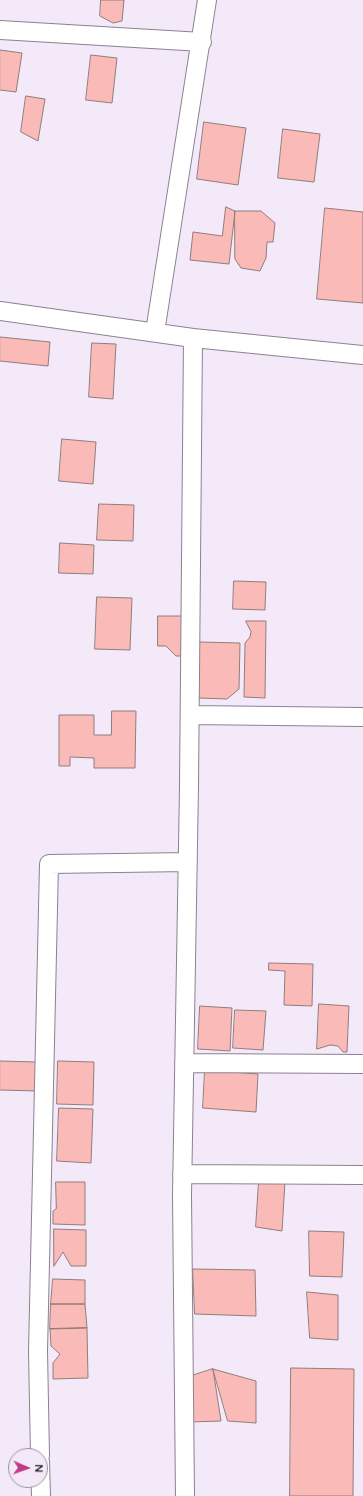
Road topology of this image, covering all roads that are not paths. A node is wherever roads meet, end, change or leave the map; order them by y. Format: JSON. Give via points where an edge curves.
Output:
{"nodes":[{"id":1,"x":207,"y":0,"type":"edge"},
{"id":2,"x":0,"y":30,"type":"edge"},
{"id":3,"x":202,"y":42,"type":"junction"},
{"id":4,"x":0,"y":311,"type":"edge"},
{"id":5,"x":155,"y":332,"type":"junction"},
{"id":6,"x":193,"y":338,"type":"junction"},
{"id":7,"x":363,"y":355,"type":"edge"},
{"id":8,"x":190,"y":716,"type":"junction"},
{"id":9,"x":363,"y":716,"type":"edge"},
{"id":10,"x":188,"y":862,"type":"junction"},
{"id":11,"x":184,"y":1063,"type":"junction"},
{"id":12,"x":363,"y":1064,"type":"edge"},
{"id":13,"x":182,"y":1174,"type":"junction"},
{"id":14,"x":363,"y":1175,"type":"edge"},
{"id":15,"x":40,"y":1448,"type":"edge"},
{"id":16,"x":185,"y":1496,"type":"edge"}],
"edges":[{"from":1,"to":3,"type":"street"},
{"from":2,"to":3,"type":"street"},
{"from":3,"to":5,"type":"street"},
{"from":4,"to":5,"type":"street"},
{"from":5,"to":6,"type":"street"},
{"from":6,"to":7,"type":"street"},
{"from":6,"to":8,"type":"street"},
{"from":8,"to":9,"type":"street"},
{"from":8,"to":10,"type":"street"},
{"from":10,"to":11,"type":"street"},
{"from":10,"to":15,"type":"street","via":[[49,864],[38,1351]]},
{"from":11,"to":12,"type":"street"},
{"from":11,"to":13,"type":"street"},
{"from":13,"to":14,"type":"street"},
{"from":13,"to":16,"type":"street"}]}
